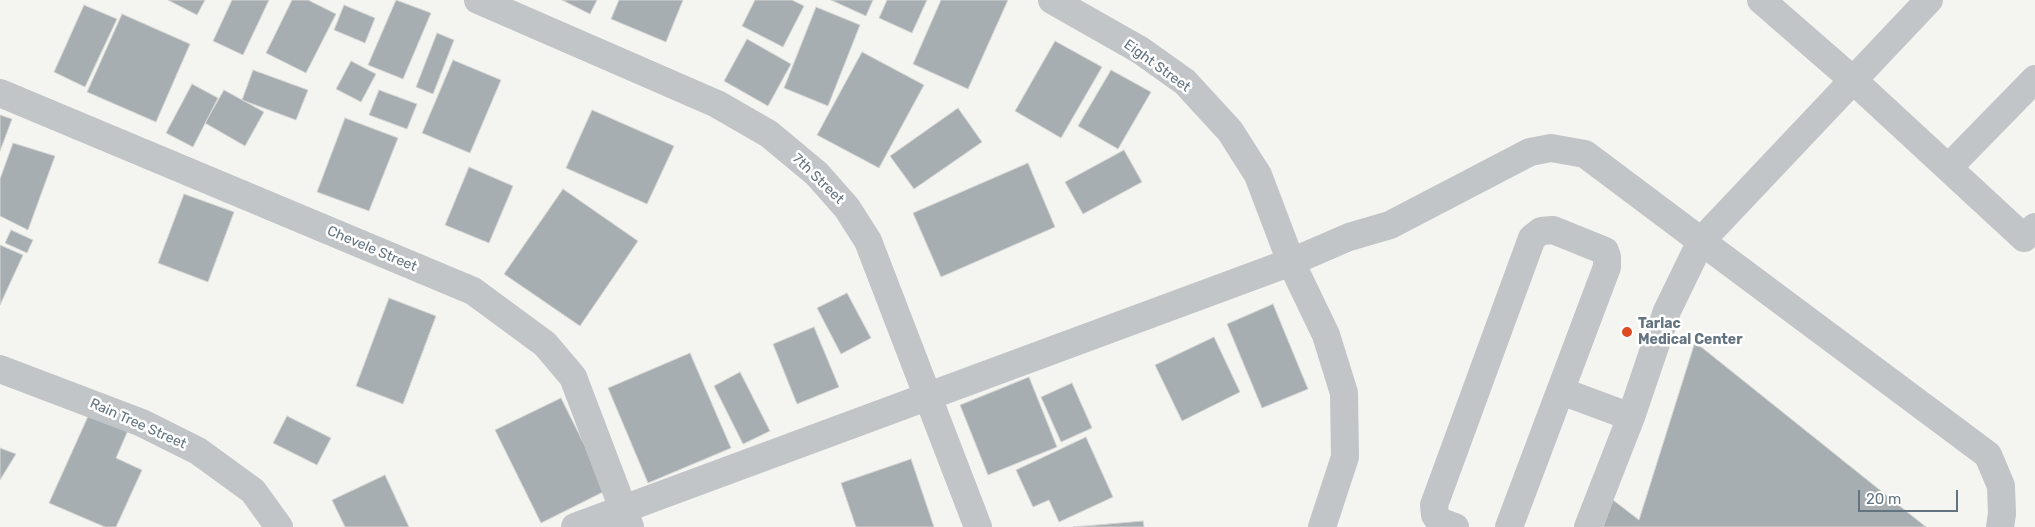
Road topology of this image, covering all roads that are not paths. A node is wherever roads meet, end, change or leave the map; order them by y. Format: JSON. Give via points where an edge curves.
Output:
{"nodes":[{"id":1,"x":478,"y":0,"type":"edge"},
{"id":2,"x":1052,"y":0,"type":"edge"},
{"id":3,"x":1761,"y":0,"type":"edge"},
{"id":4,"x":1929,"y":0,"type":"edge"},
{"id":5,"x":2035,"y":79,"type":"edge"},
{"id":6,"x":1853,"y":80,"type":"junction"},
{"id":7,"x":0,"y":93,"type":"edge"},
{"id":8,"x":1949,"y":167,"type":"junction"},
{"id":9,"x":2035,"y":227,"type":"edge"},
{"id":10,"x":1701,"y":241,"type":"junction"},
{"id":11,"x":1291,"y":262,"type":"junction"},
{"id":12,"x":0,"y":369,"type":"edge"},
{"id":13,"x":1561,"y":391,"type":"junction"},
{"id":14,"x":928,"y":398,"type":"junction"},
{"id":15,"x":1631,"y":417,"type":"junction"},
{"id":16,"x":627,"y":518,"type":"edge"},
{"id":17,"x":279,"y":527,"type":"edge"},
{"id":18,"x":575,"y":527,"type":"edge"},
{"id":19,"x":978,"y":527,"type":"edge"},
{"id":20,"x":1322,"y":527,"type":"edge"},
{"id":21,"x":1455,"y":527,"type":"edge"},
{"id":22,"x":1509,"y":527,"type":"edge"},
{"id":23,"x":1588,"y":527,"type":"edge"},
{"id":24,"x":2000,"y":527,"type":"edge"}],
"edges":[{"from":1,"to":14,"type":"street","name":"7th Street","via":[[716,104],[768,134],[817,174],[847,208],[868,241]]},
{"from":2,"to":11,"type":"street","name":"Eight Street","via":[[1140,50],[1185,82],[1230,131],[1258,175]]},
{"from":3,"to":6,"type":"street"},
{"from":4,"to":6,"type":"street"},
{"from":5,"to":8,"type":"street"},
{"from":6,"to":8,"type":"street"},
{"from":6,"to":10,"type":"street"},
{"from":7,"to":16,"type":"street","name":"Chevele Street","via":[[473,291],[545,344],[572,377]]},
{"from":8,"to":9,"type":"street","via":[[2024,238]]},
{"from":10,"to":11,"type":"street","via":[[1585,154],[1551,148],[1530,152],[1390,225],[1349,237]]},
{"from":10,"to":15,"type":"street","via":[[1667,311]]},
{"from":10,"to":24,"type":"street","via":[[1988,455],[2001,486]]},
{"from":11,"to":14,"type":"street"},
{"from":11,"to":20,"type":"street","name":"Eight Street","via":[[1326,335],[1344,393],[1345,457]]},
{"from":12,"to":17,"type":"street","name":"Rain Tree Street","via":[[142,423],[198,451],[253,492]]},
{"from":13,"to":15,"type":"street"},
{"from":13,"to":21,"type":"street","via":[[1608,267],[1607,257],[1604,251],[1553,230],[1541,231],[1532,238],[1434,505],[1439,521]]},
{"from":13,"to":22,"type":"street"},
{"from":14,"to":16,"type":"street"},
{"from":14,"to":19,"type":"street","name":"7th Street"},
{"from":15,"to":23,"type":"street"},
{"from":16,"to":18,"type":"street"}]}
